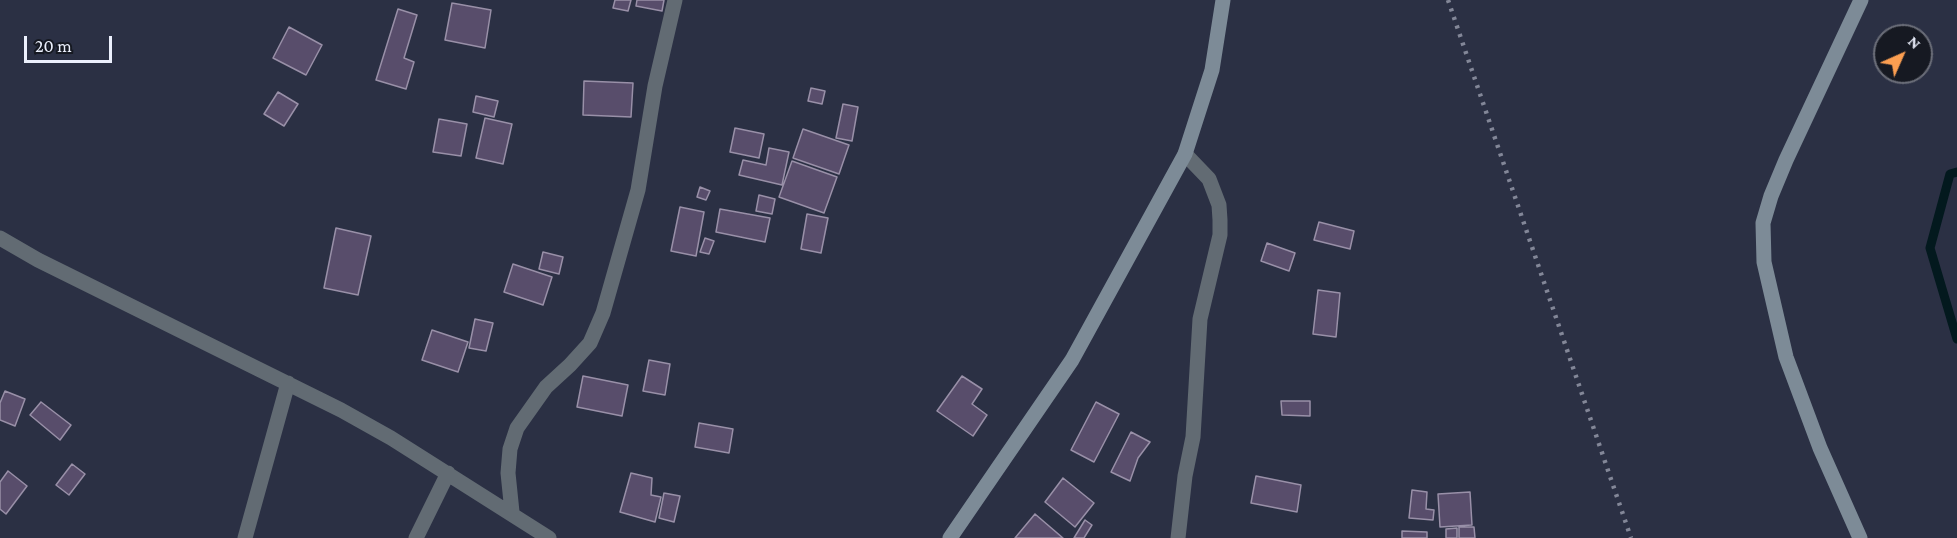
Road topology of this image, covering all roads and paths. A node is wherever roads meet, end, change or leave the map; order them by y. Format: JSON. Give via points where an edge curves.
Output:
{"nodes":[{"id":1,"x":675,"y":0,"type":"edge"},
{"id":2,"x":1222,"y":0,"type":"edge"},
{"id":3,"x":1861,"y":0,"type":"edge"},
{"id":4,"x":1185,"y":154,"type":"junction"},
{"id":5,"x":0,"y":238,"type":"edge"},
{"id":6,"x":288,"y":383,"type":"junction"},
{"id":7,"x":448,"y":473,"type":"junction"},
{"id":8,"x":512,"y":512,"type":"junction"},
{"id":9,"x":245,"y":538,"type":"edge"},
{"id":10,"x":416,"y":538,"type":"edge"},
{"id":11,"x":549,"y":538,"type":"edge"},
{"id":12,"x":950,"y":538,"type":"edge"},
{"id":13,"x":1178,"y":538,"type":"edge"},
{"id":14,"x":1860,"y":538,"type":"edge"}],
"edges":[{"from":1,"to":8,"type":"street","via":[[655,86],[638,190],[603,313],[590,343],[546,387],[517,428],[508,473]]},
{"from":2,"to":4,"type":"street","via":[[1212,70]]},
{"from":3,"to":14,"type":"street","via":[[1786,160],[1763,223],[1764,262],[1786,357]]},
{"from":4,"to":12,"type":"street","via":[[1072,360]]},
{"from":4,"to":13,"type":"street","via":[[1209,179],[1220,205],[1220,235],[1200,319],[1193,437]]},
{"from":5,"to":6,"type":"street"},
{"from":6,"to":7,"type":"street"},
{"from":6,"to":9,"type":"street"},
{"from":7,"to":8,"type":"street"},
{"from":7,"to":10,"type":"street"},
{"from":8,"to":11,"type":"street"}]}
